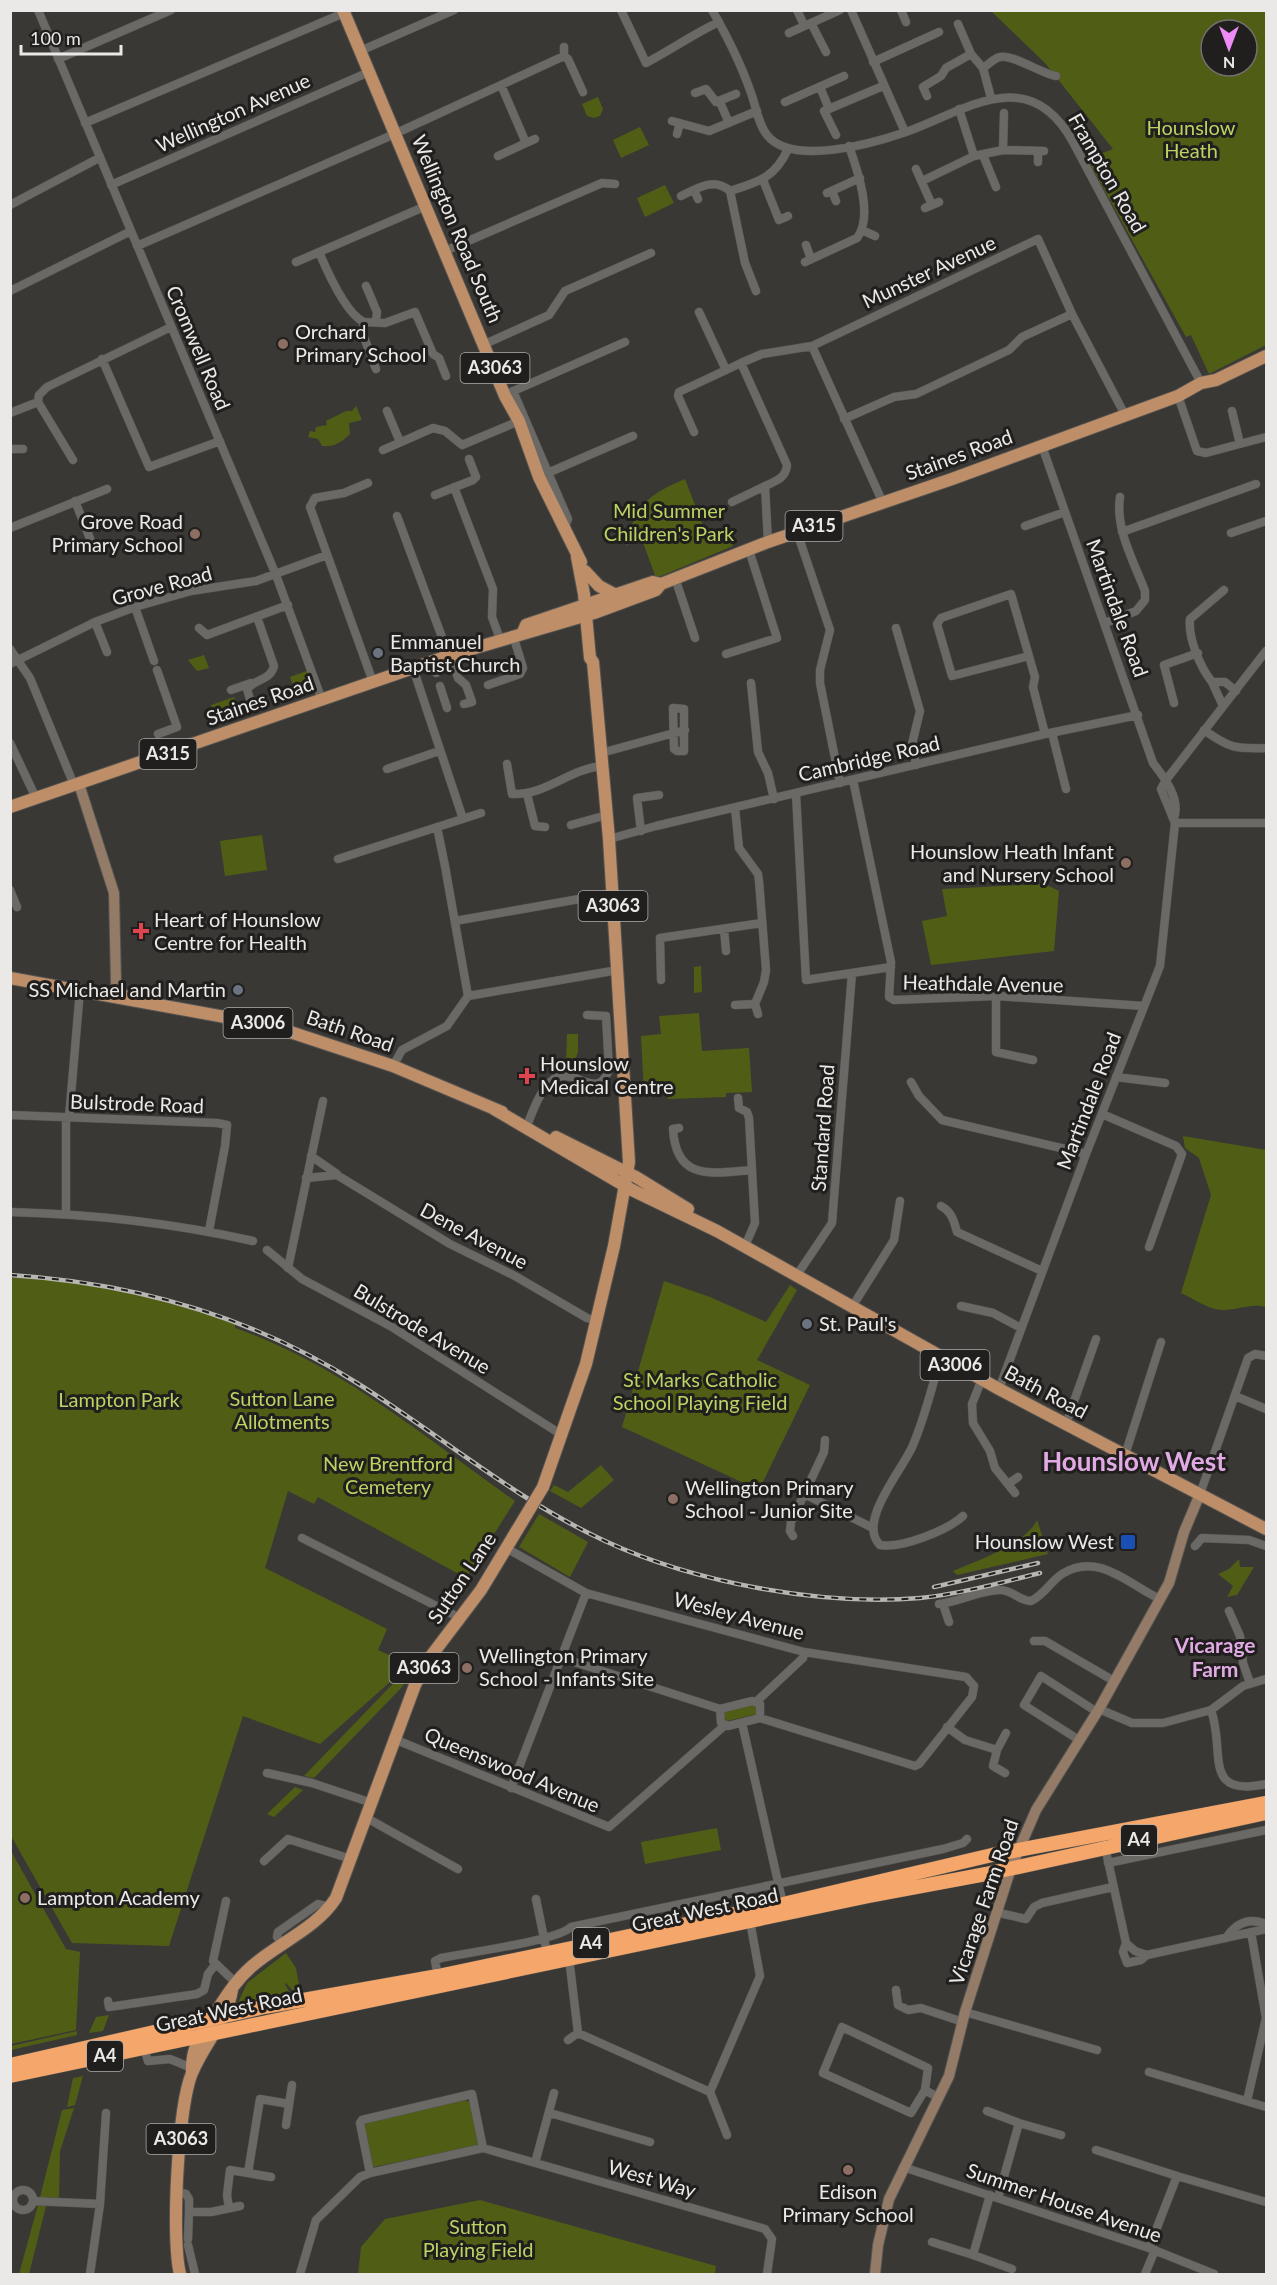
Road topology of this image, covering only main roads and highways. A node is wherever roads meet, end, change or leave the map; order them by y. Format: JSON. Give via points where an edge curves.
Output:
{"nodes":[{"id":1,"x":344,"y":12,"type":"edge"},
{"id":2,"x":1266,"y":356,"type":"edge"},
{"id":3,"x":577,"y":557,"type":"junction"},
{"id":4,"x":585,"y":571,"type":"junction"},
{"id":5,"x":659,"y":586,"type":"junction"},
{"id":6,"x":614,"y":594,"type":"junction"},
{"id":7,"x":589,"y":608,"type":"junction"},
{"id":8,"x":569,"y":621,"type":"junction"},
{"id":9,"x":520,"y":631,"type":"junction"},
{"id":10,"x":588,"y":636,"type":"junction"},
{"id":11,"x":593,"y":662,"type":"junction"},
{"id":12,"x":10,"y":807,"type":"edge"},
{"id":13,"x":10,"y":978,"type":"edge"},
{"id":14,"x":527,"y":1126,"type":"junction"},
{"id":15,"x":630,"y":1181,"type":"junction"},
{"id":16,"x":717,"y":1231,"type":"junction"},
{"id":17,"x":1266,"y":1529,"type":"edge"},
{"id":18,"x":1266,"y":1803,"type":"edge"},
{"id":19,"x":1266,"y":1813,"type":"edge"},
{"id":20,"x":952,"y":1866,"type":"junction"},
{"id":21,"x":1011,"y":1868,"type":"junction"},
{"id":22,"x":217,"y":2023,"type":"junction"},
{"id":23,"x":199,"y":2037,"type":"junction"},
{"id":24,"x":10,"y":2065,"type":"edge"},
{"id":25,"x":192,"y":2070,"type":"junction"},
{"id":26,"x":10,"y":2076,"type":"edge"},
{"id":27,"x":180,"y":2274,"type":"edge"}],
"edges":[{"from":1,"to":3,"type":"main road","name":"Wellington Road South","number":"A3063"},
{"from":2,"to":5,"type":"main road","name":"Staines Road","number":"A315","via":[[1178,396],[768,542]]},
{"from":3,"to":4,"type":"main road","name":"Wellington Road South","number":"A3063"},
{"from":3,"to":7,"type":"main road","number":"A3063"},
{"from":4,"to":6,"type":"main road","via":[[599,586]]},
{"from":4,"to":7,"type":"main road","name":"Wellington Road South","number":"A3063"},
{"from":5,"to":6,"type":"main road","name":"Staines Road","number":"A315","via":[[653,582]]},
{"from":5,"to":7,"type":"main road","name":"Staines Road","number":"A315"},
{"from":6,"to":7,"type":"main road","name":"Staines Road","number":"A315"},
{"from":7,"to":8,"type":"main road","name":"Staines Road","number":"A315"},
{"from":7,"to":9,"type":"main road"},
{"from":7,"to":10,"type":"main road","number":"A3063"},
{"from":7,"to":11,"type":"main road","number":"A3063","via":[[596,657]]},
{"from":8,"to":9,"type":"main road","name":"Staines Road","number":"A315","via":[[531,633]]},
{"from":8,"to":10,"type":"main road"},
{"from":9,"to":12,"type":"main road","name":"Staines Road","number":"A315","via":[[450,655],[434,667],[413,668]]},
{"from":10,"to":11,"type":"main road","number":"A3063"},
{"from":11,"to":15,"type":"main road","number":"A3063","via":[[613,893]]},
{"from":13,"to":14,"type":"main road","name":"Bath Road","number":"A3006","via":[[269,1025],[393,1066]]},
{"from":14,"to":15,"type":"main road","name":"Bath Road","number":"A3006"},
{"from":14,"to":15,"type":"main road","name":"Bath Road","number":"A3006","via":[[549,1134]]},
{"from":15,"to":16,"type":"main road","name":"Bath Road","number":"A3006"},
{"from":15,"to":16,"type":"main road","name":"Bath Road","number":"A3006"},
{"from":15,"to":22,"type":"main road","name":"Sutton Lane","number":"A3063","bridge":true,"via":[[586,1364],[543,1487],[415,1685],[369,1802],[343,1884],[330,1907],[252,1966],[234,1986]]},
{"from":16,"to":17,"type":"main road","name":"Bath Road","number":"A3006","via":[[999,1389]]},
{"from":18,"to":20,"type":"highway","name":"Great West Road","number":"A4"},
{"from":19,"to":21,"type":"highway","name":"Great West Road","number":"A4"},
{"from":20,"to":21,"type":"highway","number":"A4","via":[[969,1869],[1001,1862]]},
{"from":20,"to":22,"type":"highway","name":"Great West Road","number":"A4"},
{"from":21,"to":22,"type":"highway","name":"Great West Road","number":"A4","via":[[308,2014],[281,2013]]},
{"from":22,"to":23,"type":"highway","name":"Great West Road","number":"A4"},
{"from":22,"to":24,"type":"highway","name":"Great West Road","number":"A4"},
{"from":22,"to":25,"type":"main road","number":"A3063"},
{"from":23,"to":25,"type":"main road","number":"A3063"},
{"from":23,"to":26,"type":"highway","name":"Great West Road","number":"A4"},
{"from":25,"to":27,"type":"main road","number":"A3063","via":[[181,2131],[177,2193],[183,2259]]}]}
